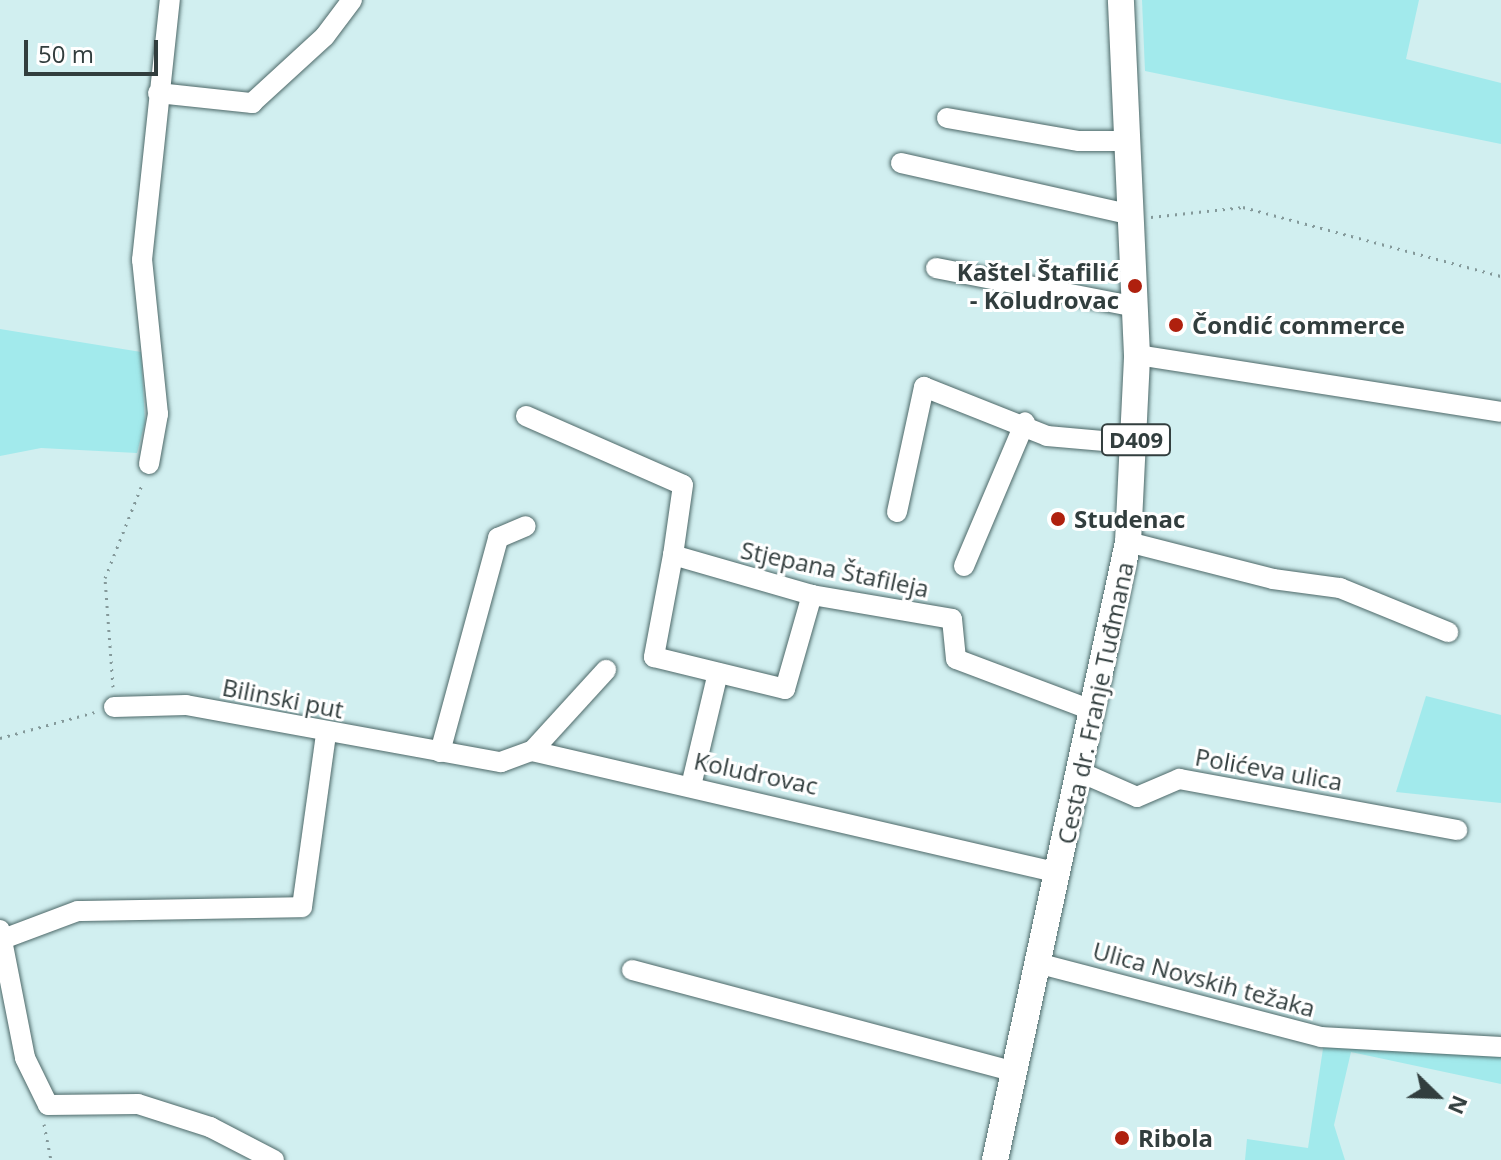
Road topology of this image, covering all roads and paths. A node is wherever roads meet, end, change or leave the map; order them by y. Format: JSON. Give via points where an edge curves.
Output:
{"nodes":[{"id":1,"x":170,"y":0,"type":"edge"},
{"id":2,"x":352,"y":0,"type":"edge"},
{"id":3,"x":1121,"y":0,"type":"edge"},
{"id":4,"x":158,"y":93,"type":"junction"},
{"id":5,"x":947,"y":118,"type":"dead end"},
{"id":6,"x":1128,"y":141,"type":"junction"},
{"id":7,"x":901,"y":163,"type":"dead end"},
{"id":8,"x":1132,"y":218,"type":"junction"},
{"id":9,"x":936,"y":268,"type":"dead end"},
{"id":10,"x":1501,"y":276,"type":"edge"},
{"id":11,"x":1136,"y":307,"type":"junction"},
{"id":12,"x":1137,"y":355,"type":"junction"},
{"id":13,"x":1501,"y":412,"type":"edge"},
{"id":14,"x":526,"y":416,"type":"dead end"},
{"id":15,"x":1025,"y":422,"type":"junction"},
{"id":16,"x":1136,"y":444,"type":"junction"},
{"id":17,"x":149,"y":464,"type":"joint"},
{"id":18,"x":897,"y":512,"type":"dead end"},
{"id":19,"x":526,"y":526,"type":"dead end"},
{"id":20,"x":1128,"y":542,"type":"junction"},
{"id":21,"x":673,"y":555,"type":"junction"},
{"id":22,"x":964,"y":566,"type":"dead end"},
{"id":23,"x":812,"y":595,"type":"junction"},
{"id":24,"x":1448,"y":632,"type":"dead end"},
{"id":25,"x":606,"y":670,"type":"dead end"},
{"id":26,"x":718,"y":673,"type":"junction"},
{"id":27,"x":114,"y":707,"type":"junction"},
{"id":28,"x":1092,"y":710,"type":"junction"},
{"id":29,"x":326,"y":734,"type":"junction"},
{"id":30,"x":0,"y":738,"type":"edge"},
{"id":31,"x":532,"y":751,"type":"junction"},
{"id":32,"x":440,"y":752,"type":"junction"},
{"id":33,"x":1080,"y":772,"type":"junction"},
{"id":34,"x":691,"y":786,"type":"junction"},
{"id":35,"x":1457,"y":830,"type":"dead end"},
{"id":36,"x":1059,"y":873,"type":"junction"},
{"id":37,"x":2,"y":934,"type":"edge"},
{"id":38,"x":1037,"y":963,"type":"junction"},
{"id":39,"x":632,"y":970,"type":"dead end"},
{"id":40,"x":1501,"y":1047,"type":"edge"},
{"id":41,"x":1011,"y":1071,"type":"junction"},
{"id":42,"x":48,"y":1105,"type":"junction"},
{"id":43,"x":51,"y":1160,"type":"edge"},
{"id":44,"x":274,"y":1160,"type":"edge"},
{"id":45,"x":995,"y":1160,"type":"edge"}],
"edges":[{"from":1,"to":4,"type":"street"},
{"from":2,"to":4,"type":"street","via":[[325,36],[252,103]]},
{"from":3,"to":6,"type":"main road","name":"Cesta dr. Franje Tuđmana","number":"D409"},
{"from":4,"to":17,"type":"street","via":[[142,260],[158,414]]},
{"from":5,"to":6,"type":"street","via":[[1079,141]]},
{"from":6,"to":8,"type":"main road","name":"Cesta dr. Franje Tuđmana","number":"D409"},
{"from":7,"to":8,"type":"street"},
{"from":8,"to":10,"type":"path","via":[[1204,206],[1243,207]]},
{"from":8,"to":11,"type":"main road","name":"Cesta dr. Franje Tuđmana","number":"D409"},
{"from":9,"to":11,"type":"street"},
{"from":11,"to":12,"type":"main road","name":"Cesta dr. Franje Tuđmana","number":"D409"},
{"from":12,"to":13,"type":"street"},
{"from":12,"to":16,"type":"main road","name":"Cesta dr. Franje Tuđmana","number":"D409"},
{"from":14,"to":21,"type":"street","via":[[683,485]]},
{"from":15,"to":16,"type":"street","via":[[1047,436]]},
{"from":15,"to":18,"type":"street","via":[[924,387]]},
{"from":15,"to":22,"type":"street"},
{"from":16,"to":20,"type":"main road","name":"Cesta dr. Franje Tuđmana","number":"D409"},
{"from":17,"to":27,"type":"path","via":[[105,578]]},
{"from":19,"to":32,"type":"street","via":[[498,538]]},
{"from":20,"to":24,"type":"street","via":[[1273,579],[1340,588]]},
{"from":20,"to":28,"type":"main road","name":"Cesta dr. Franje Tuđmana","number":"D409"},
{"from":21,"to":23,"type":"street","name":"Stjepana Štafileja"},
{"from":21,"to":26,"type":"street","via":[[654,657]]},
{"from":23,"to":26,"type":"street","via":[[785,689]]},
{"from":23,"to":28,"type":"street","name":"Stjepana Štafileja","via":[[952,619],[956,659]]},
{"from":25,"to":31,"type":"street"},
{"from":26,"to":34,"type":"street"},
{"from":27,"to":29,"type":"street","name":"Bilinski put","via":[[186,705]]},
{"from":27,"to":30,"type":"path"},
{"from":28,"to":33,"type":"main road","name":"Cesta dr. Franje Tuđmana","number":"D409"},
{"from":29,"to":32,"type":"street","name":"Bilinski put"},
{"from":29,"to":37,"type":"street","via":[[302,907],[78,911]]},
{"from":31,"to":32,"type":"street","name":"Koludrovac","via":[[501,762]]},
{"from":31,"to":34,"type":"street","name":"Koludrovac"},
{"from":33,"to":35,"type":"street","name":"Polićeva ulica","via":[[1137,797],[1179,779]]},
{"from":33,"to":36,"type":"main road","name":"Cesta dr. Franje Tuđmana","number":"D409"},
{"from":34,"to":36,"type":"street","name":"Koludrovac"},
{"from":36,"to":38,"type":"main road","name":"Cesta dr. Franje Tuđmana","number":"D409"},
{"from":37,"to":42,"type":"street","via":[[25,1058]]},
{"from":38,"to":40,"type":"street","name":"Ulica Novskih težaka","via":[[1321,1037]]},
{"from":38,"to":41,"type":"main road","name":"Cesta dr. Franje Tuđmana","number":"D409"},
{"from":39,"to":41,"type":"street"},
{"from":41,"to":45,"type":"main road","name":"Cesta dr. Franje Tuđmana","number":"D409"},
{"from":42,"to":43,"type":"path"},
{"from":42,"to":44,"type":"street","via":[[138,1104],[210,1127]]}]}
